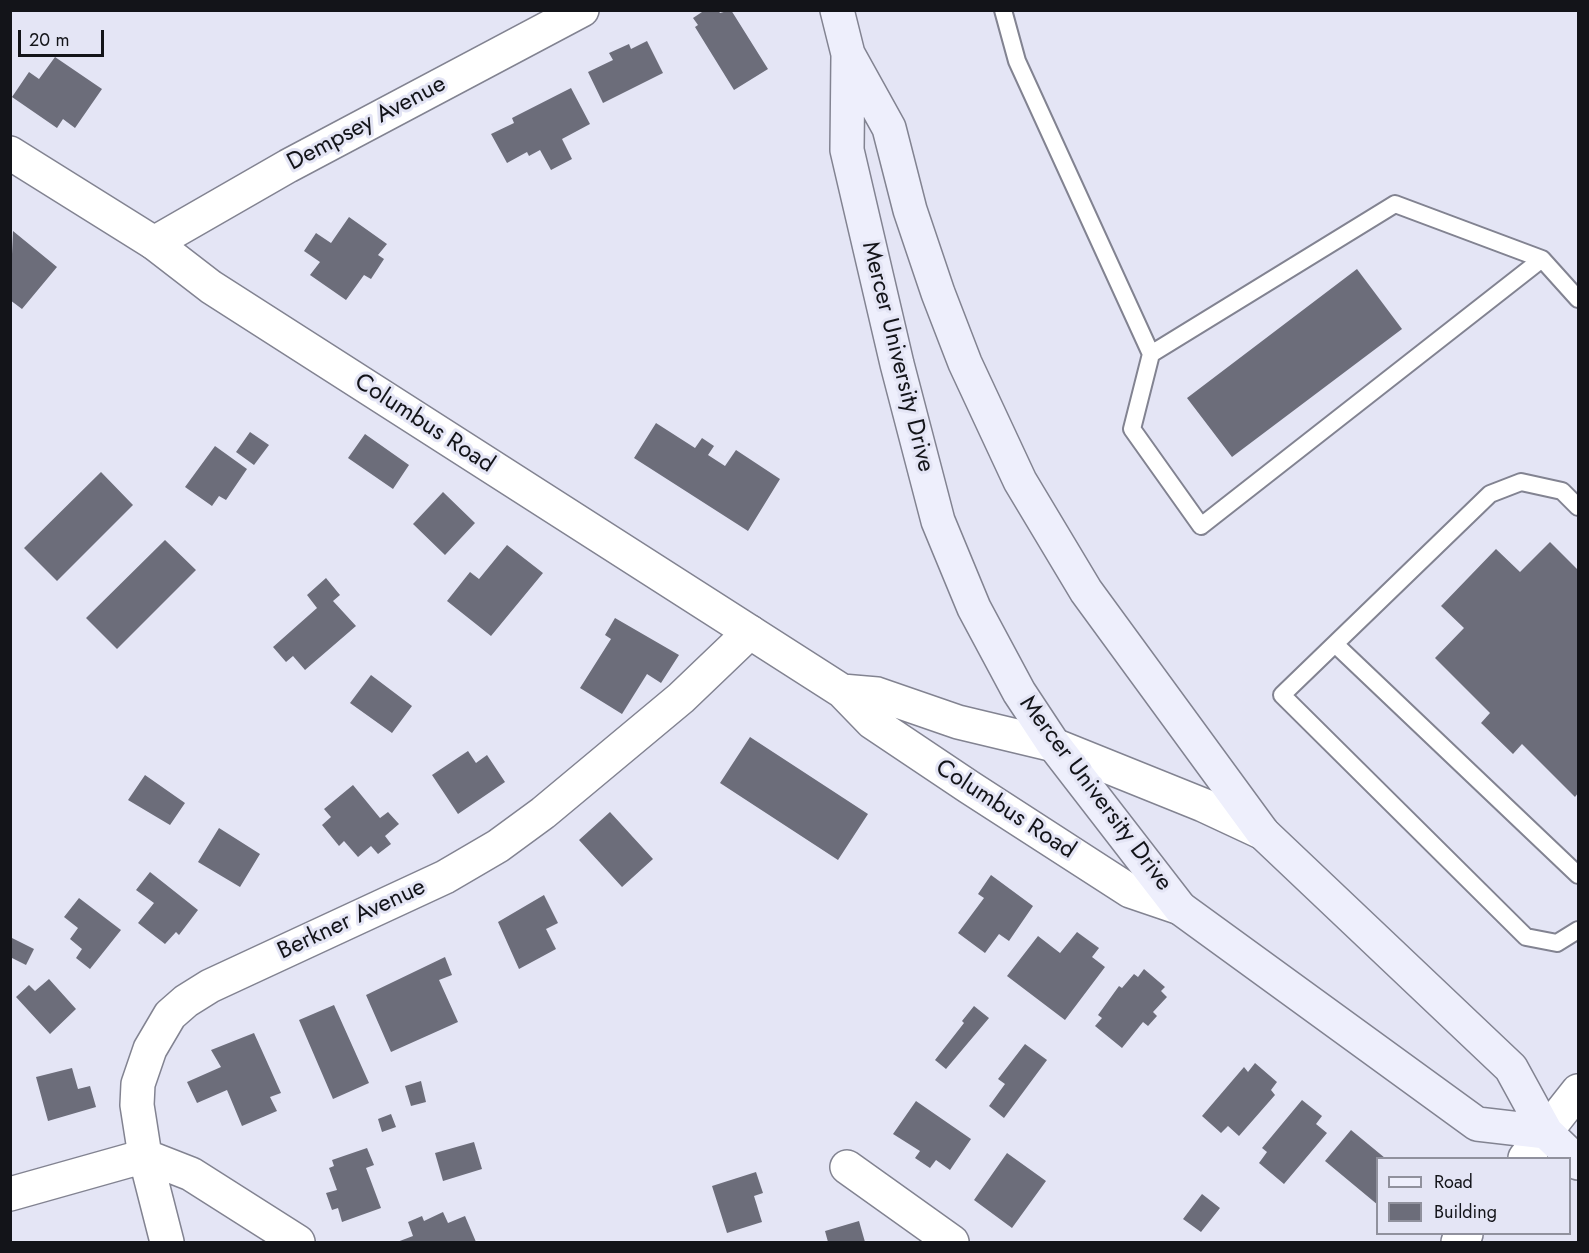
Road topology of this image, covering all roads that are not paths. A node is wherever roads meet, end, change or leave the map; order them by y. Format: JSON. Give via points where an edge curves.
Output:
{"nodes":[{"id":1,"x":582,"y":10,"type":"edge"},
{"id":2,"x":837,"y":10,"type":"edge"},
{"id":3,"x":1003,"y":10,"type":"edge"},
{"id":4,"x":848,"y":54,"type":"junction"},
{"id":5,"x":10,"y":153,"type":"edge"},
{"id":6,"x":154,"y":243,"type":"junction"},
{"id":7,"x":1542,"y":259,"type":"junction"},
{"id":8,"x":1578,"y":299,"type":"edge"},
{"id":9,"x":1151,"y":354,"type":"junction"},
{"id":10,"x":1578,"y":507,"type":"edge"},
{"id":11,"x":750,"y":632,"type":"junction"},
{"id":12,"x":1335,"y":644,"type":"junction"},
{"id":13,"x":842,"y":691,"type":"junction"},
{"id":14,"x":1054,"y":745,"type":"junction"},
{"id":15,"x":1263,"y":833,"type":"junction"},
{"id":16,"x":1578,"y":875,"type":"edge"},
{"id":17,"x":1180,"y":908,"type":"junction"},
{"id":18,"x":1578,"y":930,"type":"edge"},
{"id":19,"x":1578,"y":1091,"type":"edge"},
{"id":20,"x":1546,"y":1132,"type":"junction"},
{"id":21,"x":145,"y":1156,"type":"junction"},
{"id":22,"x":1526,"y":1157,"type":"edge"},
{"id":23,"x":1578,"y":1163,"type":"edge"},
{"id":24,"x":847,"y":1167,"type":"dead end"},
{"id":25,"x":10,"y":1194,"type":"edge"},
{"id":26,"x":167,"y":1242,"type":"edge"},
{"id":27,"x":298,"y":1242,"type":"edge"},
{"id":28,"x":952,"y":1242,"type":"edge"}],
"edges":[{"from":1,"to":6,"type":"street","name":"Dempsey Avenue","via":[[288,166]]},
{"from":2,"to":4,"type":"main road","name":"Mercer University Drive"},
{"from":3,"to":9,"type":"lane","via":[[1017,61]]},
{"from":4,"to":14,"type":"main road","name":"Mercer University Drive","via":[[847,150],[938,521],[974,609],[1015,685]]},
{"from":4,"to":15,"type":"main road","name":"Mercer University Drive","via":[[889,128],[910,210],[938,293],[965,363],[1020,482],[1106,620]]},
{"from":5,"to":6,"type":"street","name":"Columbus Road"},
{"from":6,"to":11,"type":"street","name":"Columbus Road","via":[[211,287]]},
{"from":7,"to":8,"type":"lane"},
{"from":7,"to":9,"type":"lane","via":[[1395,204]]},
{"from":7,"to":9,"type":"lane","via":[[1201,526],[1132,429]]},
{"from":10,"to":12,"type":"lane","via":[[1562,491],[1521,482],[1490,494]]},
{"from":11,"to":13,"type":"street","name":"Columbus Road"},
{"from":11,"to":21,"type":"street","name":"Berkner Avenue","via":[[681,698],[498,846],[445,877],[220,981],[186,1001],[170,1015],[150,1049],[138,1084],[137,1105]]},
{"from":12,"to":16,"type":"lane"},
{"from":12,"to":18,"type":"lane","via":[[1282,695],[1526,937],[1557,943]]},
{"from":13,"to":14,"type":"street","name":"Columbus Road","via":[[877,694],[958,722]]},
{"from":13,"to":17,"type":"street","name":"Columbus Road","via":[[872,722],[1130,891]]},
{"from":14,"to":15,"type":"street","name":"Columbus Road"},
{"from":14,"to":17,"type":"main road","name":"Mercer University Drive"},
{"from":15,"to":20,"type":"main road","name":"Mercer University Drive","via":[[1511,1068]]},
{"from":17,"to":20,"type":"main road","name":"Mercer University Drive","via":[[1477,1124]]},
{"from":19,"to":20,"type":"street"},
{"from":20,"to":22,"type":"street"},
{"from":20,"to":23,"type":"main road","name":"Mercer University Drive"},
{"from":21,"to":25,"type":"street"},
{"from":21,"to":26,"type":"street","name":"Berkner Avenue"},
{"from":21,"to":27,"type":"street","via":[[191,1174]]},
{"from":24,"to":28,"type":"street"}]}
